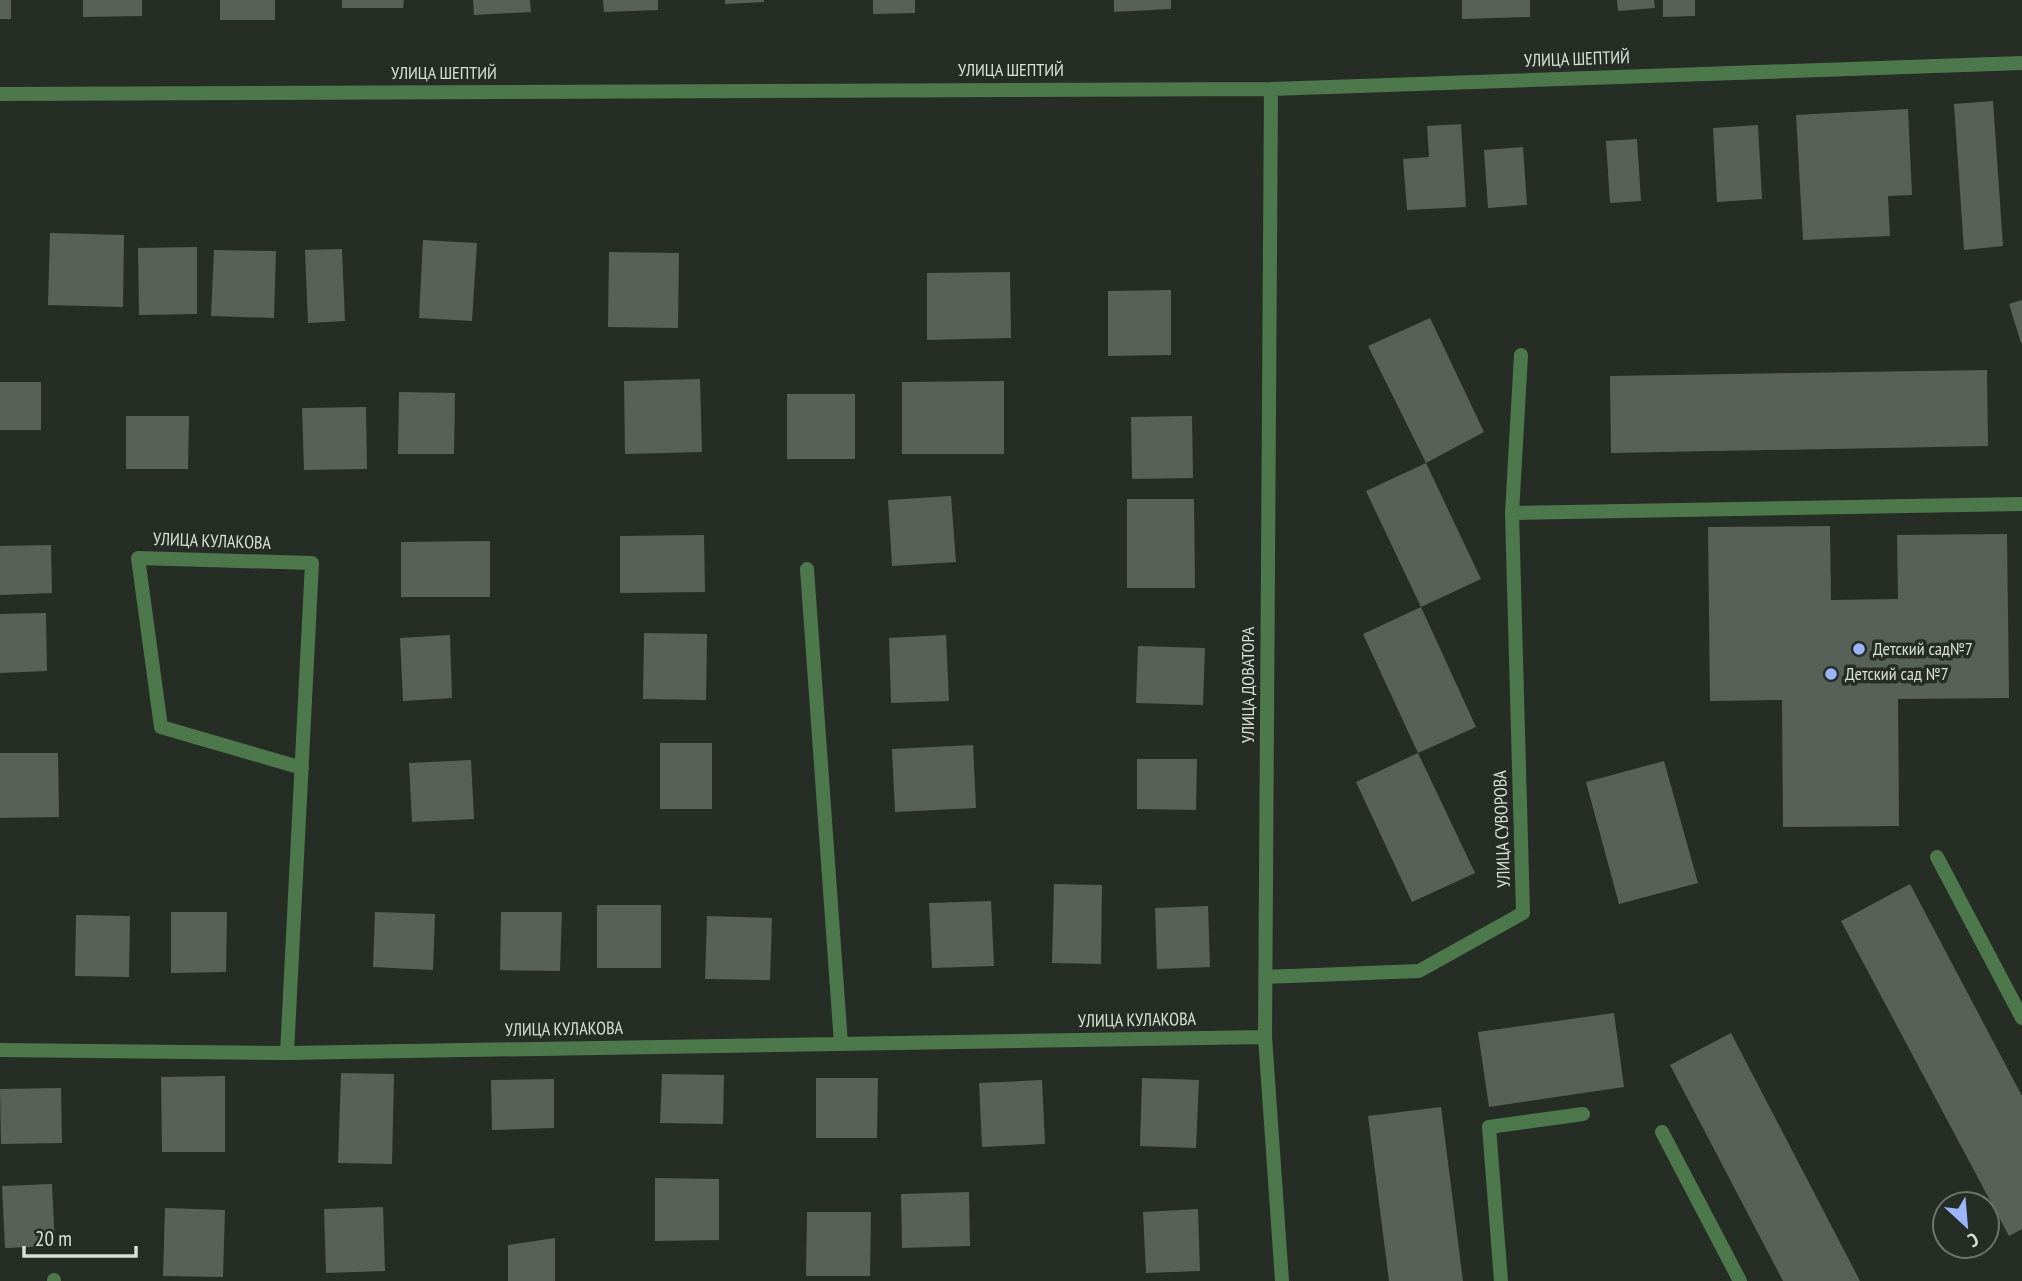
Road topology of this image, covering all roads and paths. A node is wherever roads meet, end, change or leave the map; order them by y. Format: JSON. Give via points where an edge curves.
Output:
{"nodes":[{"id":1,"x":2022,"y":63,"type":"edge"},
{"id":2,"x":1271,"y":89,"type":"junction"},
{"id":3,"x":0,"y":94,"type":"edge"},
{"id":4,"x":1521,"y":355,"type":"dead end"},
{"id":5,"x":2022,"y":504,"type":"edge"},
{"id":6,"x":1512,"y":513,"type":"junction"},
{"id":7,"x":807,"y":569,"type":"dead end"},
{"id":8,"x":302,"y":768,"type":"junction"},
{"id":9,"x":1937,"y":857,"type":"dead end"},
{"id":10,"x":1266,"y":977,"type":"junction"},
{"id":11,"x":2022,"y":1018,"type":"edge"},
{"id":12,"x":1265,"y":1037,"type":"junction"},
{"id":13,"x":841,"y":1044,"type":"junction"},
{"id":14,"x":0,"y":1050,"type":"edge"},
{"id":15,"x":287,"y":1052,"type":"junction"},
{"id":16,"x":1583,"y":1114,"type":"dead end"},
{"id":17,"x":1662,"y":1132,"type":"dead end"},
{"id":18,"x":1282,"y":1281,"type":"edge"},
{"id":19,"x":1501,"y":1281,"type":"edge"},
{"id":20,"x":1740,"y":1281,"type":"edge"}],
"edges":[{"from":1,"to":2,"type":"street","name":"УЛИЦА ШЕПТИЙ"},
{"from":2,"to":3,"type":"street","name":"УЛИЦА ШЕПТИЙ"},
{"from":2,"to":10,"type":"street","name":"УЛИЦА ДОВАТОРА"},
{"from":4,"to":6,"type":"street","name":"УЛИЦА СУВОРОВА"},
{"from":5,"to":6,"type":"street"},
{"from":6,"to":10,"type":"street","name":"УЛИЦА СУВОРОВА","via":[[1524,913],[1419,971]]},
{"from":7,"to":13,"type":"street"},
{"from":8,"to":8,"type":"street","name":"УЛИЦА КУЛАКОВА","via":[[312,563],[138,558],[161,727]]},
{"from":8,"to":15,"type":"street","name":"УЛИЦА КУЛАКОВА"},
{"from":9,"to":11,"type":"street"},
{"from":10,"to":12,"type":"street","name":"УЛИЦА ДОВАТОРА"},
{"from":12,"to":13,"type":"street","name":"УЛИЦА КУЛАКОВА"},
{"from":12,"to":18,"type":"street","name":"УЛИЦА ДОВАТОРА"},
{"from":13,"to":15,"type":"street","name":"УЛИЦА КУЛАКОВА"},
{"from":14,"to":15,"type":"street","name":"УЛИЦА КУЛАКОВА"},
{"from":16,"to":19,"type":"street","via":[[1489,1127]]},
{"from":17,"to":20,"type":"street"}]}
